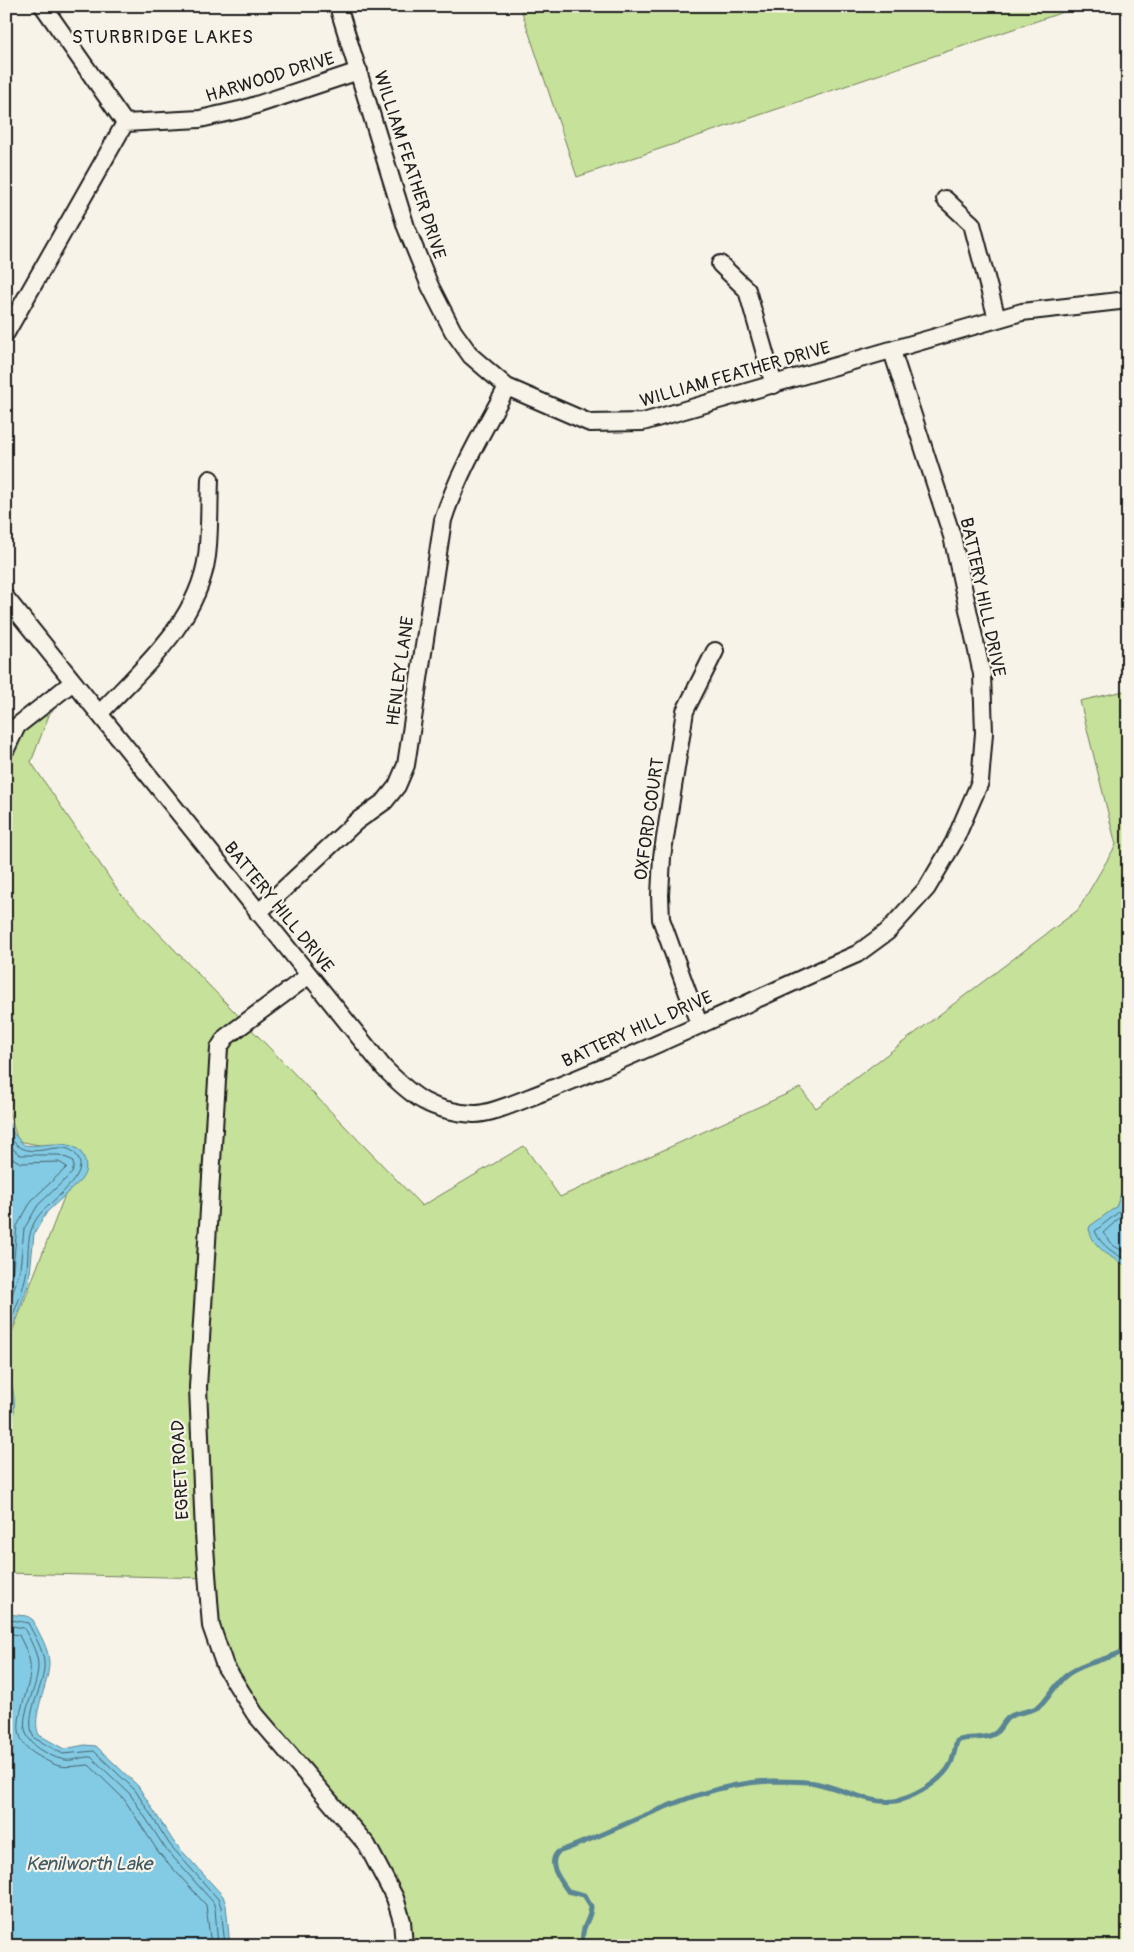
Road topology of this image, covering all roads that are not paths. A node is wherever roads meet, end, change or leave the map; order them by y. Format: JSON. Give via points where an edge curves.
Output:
{"nodes":[{"id":1,"x":43,"y":6,"type":"edge"},
{"id":2,"x":338,"y":6,"type":"edge"},
{"id":3,"x":359,"y":71,"type":"junction"},
{"id":4,"x":125,"y":123,"type":"junction"},
{"id":5,"x":945,"y":199,"type":"dead end"},
{"id":6,"x":720,"y":264,"type":"dead end"},
{"id":7,"x":1128,"y":300,"type":"edge"},
{"id":8,"x":997,"y":319,"type":"junction"},
{"id":9,"x":6,"y":333,"type":"edge"},
{"id":10,"x":892,"y":350,"type":"junction"},
{"id":11,"x":774,"y":384,"type":"junction"},
{"id":12,"x":507,"y":386,"type":"junction"},
{"id":13,"x":210,"y":480,"type":"dead end"},
{"id":14,"x":6,"y":598,"type":"edge"},
{"id":15,"x":715,"y":651,"type":"dead end"},
{"id":16,"x":73,"y":682,"type":"junction"},
{"id":17,"x":99,"y":714,"type":"junction"},
{"id":18,"x":6,"y":749,"type":"edge"},
{"id":19,"x":258,"y":913,"type":"junction"},
{"id":20,"x":308,"y":976,"type":"junction"},
{"id":21,"x":698,"y":1024,"type":"junction"},
{"id":22,"x":404,"y":1946,"type":"edge"}],
"edges":[{"from":1,"to":4,"type":"street"},
{"from":2,"to":3,"type":"street","name":"WILLIAM FEATHER DRIVE"},
{"from":3,"to":4,"type":"street","name":"HARWOOD DRIVE","via":[[200,120]]},
{"from":3,"to":12,"type":"street","name":"WILLIAM FEATHER DRIVE","via":[[406,227],[430,286],[453,331],[472,356]]},
{"from":4,"to":9,"type":"street"},
{"from":5,"to":8,"type":"street","via":[[972,224]]},
{"from":6,"to":11,"type":"street","via":[[747,290]]},
{"from":7,"to":8,"type":"street","name":"WILLIAM FEATHER DRIVE","via":[[1022,312]]},
{"from":8,"to":10,"type":"street","name":"WILLIAM FEATHER DRIVE"},
{"from":10,"to":11,"type":"street","name":"WILLIAM FEATHER DRIVE"},
{"from":10,"to":21,"type":"street","name":"BATTERY HILL DRIVE","via":[[952,536],[982,674],[984,733],[980,782],[954,842],[927,888],[887,932],[857,954]]},
{"from":11,"to":12,"type":"street","name":"WILLIAM FEATHER DRIVE","via":[[643,422],[590,423]]},
{"from":12,"to":19,"type":"street","name":"HENLEY LANE","via":[[467,460],[443,520],[406,765],[397,786],[385,801],[357,821]]},
{"from":13,"to":17,"type":"street","via":[[207,556],[190,606],[178,629]]},
{"from":14,"to":16,"type":"street","name":"BATTERY HILL DRIVE"},
{"from":15,"to":21,"type":"street","name":"OXFORD COURT","via":[[685,711],[662,857],[660,895],[661,919]]},
{"from":16,"to":17,"type":"street","name":"BATTERY HILL DRIVE"},
{"from":16,"to":18,"type":"street","via":[[17,726]]},
{"from":17,"to":19,"type":"street","name":"BATTERY HILL DRIVE"},
{"from":19,"to":20,"type":"street","name":"BATTERY HILL DRIVE"},
{"from":20,"to":21,"type":"street","name":"BATTERY HILL DRIVE","via":[[384,1068],[408,1092],[436,1109],[477,1114],[512,1104]]},
{"from":20,"to":22,"type":"street","name":"EGRET ROAD","via":[[226,1037],[219,1048],[198,1387],[210,1626],[225,1666],[254,1714],[367,1845],[395,1898]]}]}
